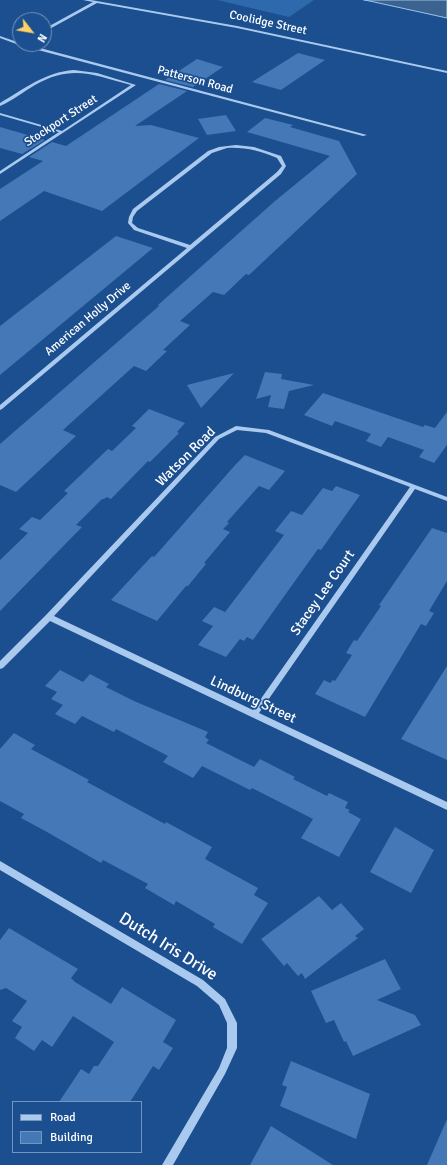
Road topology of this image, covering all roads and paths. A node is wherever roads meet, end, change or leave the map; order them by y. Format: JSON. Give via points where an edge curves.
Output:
{"nodes":[{"id":1,"x":85,"y":0,"type":"edge"},
{"id":2,"x":97,"y":1,"type":"edge"},
{"id":3,"x":52,"y":26,"type":"edge"},
{"id":4,"x":0,"y":37,"type":"edge"},
{"id":5,"x":12,"y":41,"type":"edge"},
{"id":6,"x":51,"y":52,"type":"edge"},
{"id":7,"x":447,"y":72,"type":"edge"},
{"id":8,"x":0,"y":106,"type":"edge"},
{"id":9,"x":0,"y":114,"type":"edge"},
{"id":10,"x":62,"y":132,"type":"junction"},
{"id":11,"x":365,"y":135,"type":"dead end"},
{"id":12,"x":0,"y":173,"type":"edge"},
{"id":13,"x":190,"y":247,"type":"junction"},
{"id":14,"x":0,"y":408,"type":"edge"},
{"id":15,"x":414,"y":486,"type":"junction"},
{"id":16,"x":447,"y":499,"type":"edge"},
{"id":17,"x":49,"y":617,"type":"junction"},
{"id":18,"x":0,"y":666,"type":"edge"},
{"id":19,"x":254,"y":715,"type":"junction"},
{"id":20,"x":447,"y":806,"type":"edge"},
{"id":21,"x":0,"y":865,"type":"edge"},
{"id":22,"x":167,"y":1165,"type":"edge"}],
"edges":[{"from":1,"to":2,"type":"street","name":"Coolidge Street"},
{"from":2,"to":3,"type":"street"},
{"from":2,"to":7,"type":"street","name":"Coolidge Street","via":[[237,27]]},
{"from":4,"to":5,"type":"street","name":"Patterson Road"},
{"from":6,"to":11,"type":"street","name":"Patterson Road"},
{"from":8,"to":10,"type":"street","name":"Stockport Street","via":[[51,75],[67,71],[83,72],[134,85]]},
{"from":9,"to":10,"type":"street"},
{"from":10,"to":12,"type":"street","name":"Stockport Street"},
{"from":13,"to":13,"type":"street","name":"American Holly Drive","via":[[279,172],[284,166],[279,158],[245,146],[219,147],[135,210],[130,217],[130,223],[136,229]]},
{"from":13,"to":14,"type":"street","name":"American Holly Drive"},
{"from":15,"to":16,"type":"street","name":"Watson Road"},
{"from":15,"to":17,"type":"street","name":"Watson Road","via":[[267,431],[236,428],[217,438]]},
{"from":15,"to":19,"type":"street","name":"Stacey Lee Court"},
{"from":17,"to":18,"type":"street","name":"Watson Road"},
{"from":17,"to":19,"type":"street","name":"Lindburg Street"},
{"from":19,"to":20,"type":"street","name":"Lindburg Street"},
{"from":21,"to":22,"type":"street","name":"Dutch Iris Drive","via":[[200,983],[222,1002],[232,1023],[232,1048],[222,1071]]}]}
